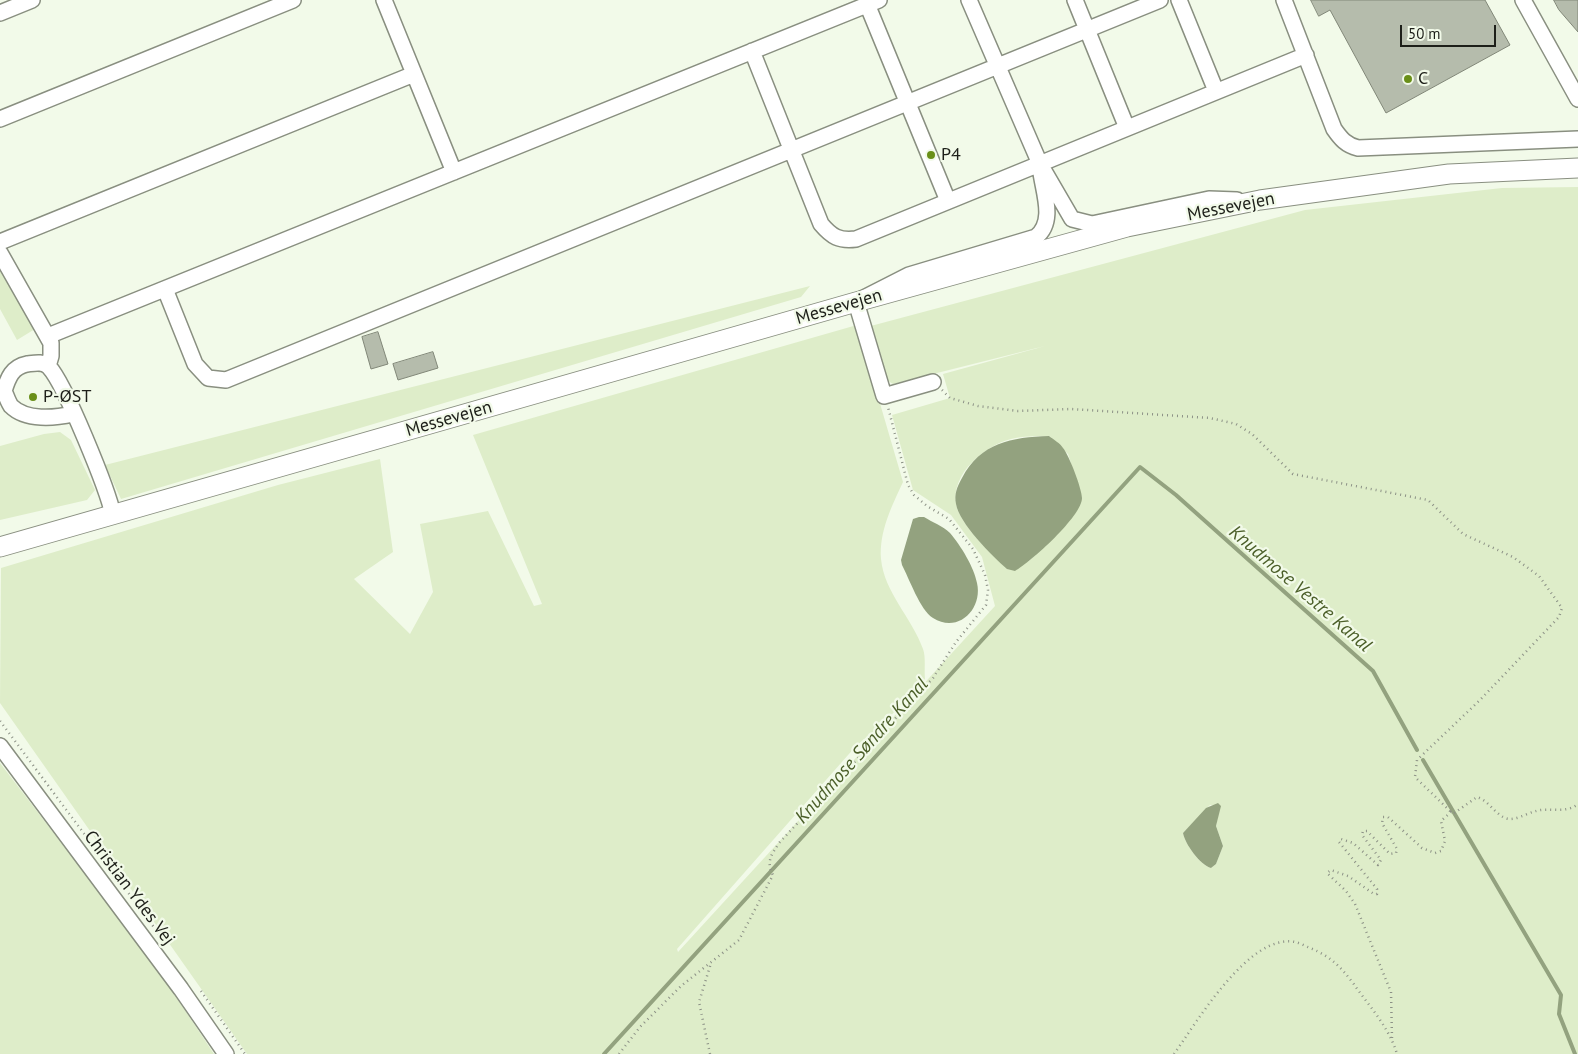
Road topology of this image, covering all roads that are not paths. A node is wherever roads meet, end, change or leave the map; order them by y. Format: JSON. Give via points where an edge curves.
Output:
{"nodes":[{"id":1,"x":32,"y":0,"type":"edge"},
{"id":2,"x":293,"y":0,"type":"edge"},
{"id":3,"x":384,"y":0,"type":"edge"},
{"id":4,"x":969,"y":0,"type":"edge"},
{"id":5,"x":1075,"y":0,"type":"edge"},
{"id":6,"x":1160,"y":0,"type":"edge"},
{"id":7,"x":1179,"y":0,"type":"edge"},
{"id":8,"x":1284,"y":0,"type":"edge"},
{"id":9,"x":1523,"y":0,"type":"edge"},
{"id":10,"x":873,"y":2,"type":"edge"},
{"id":11,"x":0,"y":13,"type":"edge"},
{"id":12,"x":1087,"y":30,"type":"junction"},
{"id":13,"x":752,"y":51,"type":"junction"},
{"id":14,"x":1306,"y":55,"type":"junction"},
{"id":15,"x":996,"y":67,"type":"junction"},
{"id":16,"x":414,"y":74,"type":"junction"},
{"id":17,"x":1216,"y":91,"type":"junction"},
{"id":18,"x":1578,"y":99,"type":"edge"},
{"id":19,"x":907,"y":103,"type":"junction"},
{"id":20,"x":0,"y":119,"type":"edge"},
{"id":21,"x":1127,"y":128,"type":"junction"},
{"id":22,"x":1578,"y":139,"type":"edge"},
{"id":23,"x":792,"y":150,"type":"junction"},
{"id":24,"x":1040,"y":164,"type":"junction"},
{"id":25,"x":1578,"y":168,"type":"edge"},
{"id":26,"x":454,"y":172,"type":"junction"},
{"id":27,"x":1260,"y":200,"type":"junction"},
{"id":28,"x":948,"y":201,"type":"junction"},
{"id":29,"x":0,"y":242,"type":"edge"},
{"id":30,"x":0,"y":253,"type":"edge"},
{"id":31,"x":165,"y":289,"type":"junction"},
{"id":32,"x":856,"y":302,"type":"junction"},
{"id":33,"x":48,"y":336,"type":"junction"},
{"id":34,"x":48,"y":366,"type":"junction"},
{"id":35,"x":933,"y":382,"type":"road end"},
{"id":36,"x":73,"y":414,"type":"junction"},
{"id":37,"x":113,"y":515,"type":"junction"},
{"id":38,"x":0,"y":547,"type":"edge"},
{"id":39,"x":0,"y":746,"type":"edge"},
{"id":40,"x":226,"y":1054,"type":"edge"}],
"edges":[{"from":1,"to":11,"type":"street"},
{"from":2,"to":20,"type":"street"},
{"from":3,"to":16,"type":"street"},
{"from":4,"to":15,"type":"street"},
{"from":5,"to":12,"type":"street"},
{"from":6,"to":12,"type":"street"},
{"from":7,"to":17,"type":"street"},
{"from":8,"to":14,"type":"street"},
{"from":9,"to":18,"type":"street"},
{"from":10,"to":13,"type":"street"},
{"from":10,"to":19,"type":"street"},
{"from":12,"to":15,"type":"street"},
{"from":12,"to":21,"type":"street"},
{"from":13,"to":23,"type":"street"},
{"from":13,"to":26,"type":"street"},
{"from":14,"to":17,"type":"street"},
{"from":14,"to":22,"type":"street","via":[[1334,129],[1345,143],[1358,148]]},
{"from":15,"to":19,"type":"street"},
{"from":15,"to":24,"type":"street"},
{"from":16,"to":26,"type":"street"},
{"from":16,"to":29,"type":"street"},
{"from":17,"to":21,"type":"street"},
{"from":19,"to":23,"type":"street"},
{"from":19,"to":28,"type":"street"},
{"from":21,"to":24,"type":"street"},
{"from":23,"to":28,"type":"street","via":[[822,224],[836,238],[856,238]]},
{"from":23,"to":31,"type":"street","via":[[226,380],[208,378],[195,364]]},
{"from":24,"to":27,"type":"street","via":[[1072,219],[1079,222],[1092,224],[1209,199]]},
{"from":24,"to":28,"type":"street"},
{"from":24,"to":32,"type":"street","via":[[1048,221],[1036,237],[908,275]]},
{"from":25,"to":27,"type":"main road","name":"Messevejen","via":[[1449,174]]},
{"from":26,"to":31,"type":"street"},
{"from":27,"to":32,"type":"main road","name":"Messevejen","via":[[1127,227]]},
{"from":30,"to":33,"type":"street"},
{"from":31,"to":33,"type":"street"},
{"from":32,"to":35,"type":"street","via":[[884,396]]},
{"from":32,"to":37,"type":"main road","name":"Messevejen"},
{"from":33,"to":34,"type":"street","via":[[52,349]]},
{"from":34,"to":36,"type":"street","via":[[58,379]]},
{"from":34,"to":36,"type":"street","via":[[38,362],[22,365],[8,375],[4,391],[12,406],[30,415],[49,418]]},
{"from":36,"to":37,"type":"street"},
{"from":37,"to":38,"type":"main road","name":"Messevejen"},
{"from":39,"to":40,"type":"street","name":"Christian Ydes Vej","via":[[181,988]]}]}
